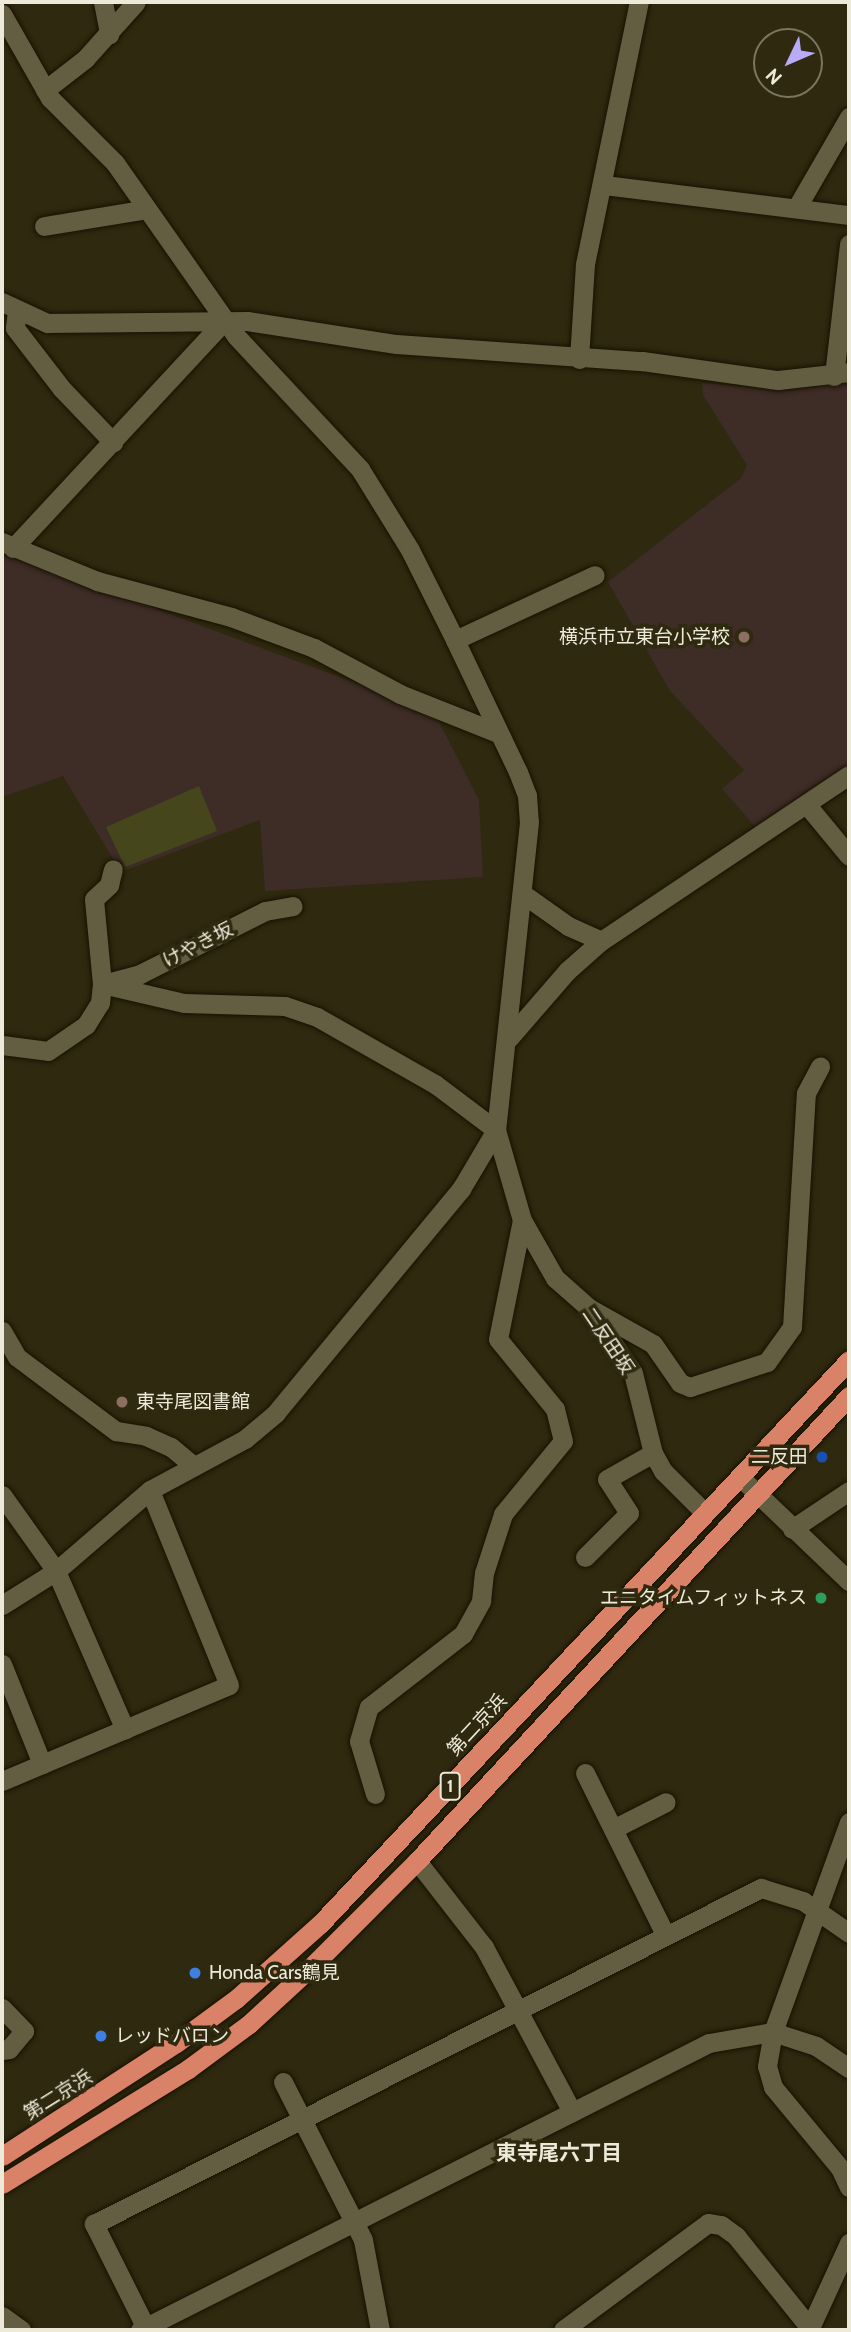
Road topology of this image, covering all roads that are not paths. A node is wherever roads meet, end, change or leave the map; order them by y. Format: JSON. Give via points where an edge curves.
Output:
{"nodes":[{"id":1,"x":103,"y":2,"type":"edge"},
{"id":2,"x":136,"y":2,"type":"edge"},
{"id":3,"x":639,"y":2,"type":"edge"},
{"id":4,"x":2,"y":15,"type":"edge"},
{"id":5,"x":109,"y":34,"type":"junction"},
{"id":6,"x":45,"y":90,"type":"junction"},
{"id":7,"x":849,"y":117,"type":"edge"},
{"id":8,"x":604,"y":185,"type":"junction"},
{"id":9,"x":797,"y":208,"type":"junction"},
{"id":10,"x":147,"y":209,"type":"junction"},
{"id":11,"x":849,"y":215,"type":"edge"},
{"id":12,"x":44,"y":226,"type":"dead end"},
{"id":13,"x":849,"y":244,"type":"edge"},
{"id":14,"x":9,"y":307,"type":"edge"},
{"id":15,"x":225,"y":320,"type":"junction"},
{"id":16,"x":579,"y":359,"type":"junction"},
{"id":17,"x":842,"y":374,"type":"edge"},
{"id":18,"x":113,"y":442,"type":"junction"},
{"id":19,"x":8,"y":545,"type":"edge"},
{"id":20,"x":595,"y":575,"type":"dead end"},
{"id":21,"x":455,"y":640,"type":"junction"},
{"id":22,"x":498,"y":733,"type":"junction"},
{"id":23,"x":849,"y":775,"type":"edge"},
{"id":24,"x":807,"y":805,"type":"junction"},
{"id":25,"x":849,"y":856,"type":"edge"},
{"id":26,"x":113,"y":869,"type":"dead end"},
{"id":27,"x":523,"y":894,"type":"junction"},
{"id":28,"x":293,"y":906,"type":"dead end"},
{"id":29,"x":601,"y":941,"type":"junction"},
{"id":30,"x":102,"y":984,"type":"junction"},
{"id":31,"x":509,"y":1038,"type":"junction"},
{"id":32,"x":2,"y":1045,"type":"edge"},
{"id":33,"x":820,"y":1067,"type":"dead end"},
{"id":34,"x":496,"y":1130,"type":"junction"},
{"id":35,"x":522,"y":1220,"type":"junction"},
{"id":36,"x":589,"y":1308,"type":"junction"},
{"id":37,"x":2,"y":1331,"type":"edge"},
{"id":38,"x":849,"y":1360,"type":"edge"},
{"id":39,"x":849,"y":1396,"type":"edge"},
{"id":40,"x":653,"y":1453,"type":"junction"},
{"id":41,"x":194,"y":1466,"type":"junction"},
{"id":42,"x":740,"y":1477,"type":"junction"},
{"id":43,"x":150,"y":1490,"type":"junction"},
{"id":44,"x":849,"y":1491,"type":"edge"},
{"id":45,"x":757,"y":1494,"type":"junction"},
{"id":46,"x":2,"y":1495,"type":"edge"},
{"id":47,"x":705,"y":1513,"type":"junction"},
{"id":48,"x":792,"y":1529,"type":"junction"},
{"id":49,"x":585,"y":1557,"type":"dead end"},
{"id":50,"x":56,"y":1571,"type":"junction"},
{"id":51,"x":849,"y":1581,"type":"edge"},
{"id":52,"x":2,"y":1605,"type":"edge"},
{"id":53,"x":2,"y":1664,"type":"edge"},
{"id":54,"x":125,"y":1730,"type":"junction"},
{"id":55,"x":42,"y":1764,"type":"junction"},
{"id":56,"x":585,"y":1773,"type":"dead end"},
{"id":57,"x":2,"y":1782,"type":"edge"},
{"id":58,"x":375,"y":1794,"type":"dead end"},
{"id":59,"x":666,"y":1802,"type":"dead end"},
{"id":60,"x":849,"y":1822,"type":"edge"},
{"id":61,"x":613,"y":1829,"type":"junction"},
{"id":62,"x":416,"y":1861,"type":"junction"},
{"id":63,"x":818,"y":1912,"type":"junction"},
{"id":64,"x":849,"y":1933,"type":"edge"},
{"id":65,"x":665,"y":1934,"type":"junction"},
{"id":66,"x":2,"y":2008,"type":"edge"},
{"id":67,"x":516,"y":2012,"type":"junction"},
{"id":68,"x":773,"y":2032,"type":"junction"},
{"id":69,"x":2,"y":2050,"type":"edge"},
{"id":70,"x":849,"y":2068,"type":"edge"},
{"id":71,"x":283,"y":2081,"type":"dead end"},
{"id":72,"x":572,"y":2112,"type":"junction"},
{"id":73,"x":302,"y":2121,"type":"junction"},
{"id":74,"x":2,"y":2156,"type":"edge"},
{"id":75,"x":2,"y":2184,"type":"edge"},
{"id":76,"x":849,"y":2187,"type":"edge"},
{"id":77,"x":356,"y":2225,"type":"junction"},
{"id":78,"x":849,"y":2243,"type":"edge"},
{"id":79,"x":2,"y":2316,"type":"edge"},
{"id":80,"x":144,"y":2329,"type":"edge"},
{"id":81,"x":809,"y":2329,"type":"edge"},
{"id":82,"x":22,"y":2330,"type":"edge"},
{"id":83,"x":380,"y":2330,"type":"edge"},
{"id":84,"x":563,"y":2330,"type":"edge"}],
"edges":[{"from":1,"to":5,"type":"street"},
{"from":2,"to":5,"type":"street"},
{"from":3,"to":8,"type":"street"},
{"from":4,"to":6,"type":"street"},
{"from":5,"to":6,"type":"street"},
{"from":6,"to":10,"type":"street","via":[[115,163]]},
{"from":7,"to":9,"type":"street"},
{"from":8,"to":9,"type":"street"},
{"from":8,"to":16,"type":"street","via":[[585,264]]},
{"from":9,"to":11,"type":"street"},
{"from":10,"to":12,"type":"street"},
{"from":10,"to":15,"type":"street"},
{"from":13,"to":17,"type":"street"},
{"from":14,"to":15,"type":"street","via":[[47,323]]},
{"from":14,"to":18,"type":"street","via":[[15,328],[62,390]]},
{"from":15,"to":16,"type":"street","via":[[396,344]]},
{"from":15,"to":18,"type":"street"},
{"from":15,"to":21,"type":"street","via":[[291,399],[360,469],[410,550]]},
{"from":16,"to":17,"type":"street","via":[[642,361],[778,380]]},
{"from":18,"to":19,"type":"street"},
{"from":19,"to":22,"type":"street","via":[[97,581],[231,617],[314,648],[400,694]]},
{"from":20,"to":21,"type":"street"},
{"from":21,"to":22,"type":"street"},
{"from":22,"to":27,"type":"street","via":[[527,795]]},
{"from":23,"to":24,"type":"street"},
{"from":24,"to":25,"type":"street"},
{"from":24,"to":29,"type":"street"},
{"from":26,"to":30,"type":"street","via":[[109,885],[94,899]]},
{"from":27,"to":29,"type":"street","via":[[568,926]]},
{"from":27,"to":31,"type":"street","via":[[512,955]]},
{"from":28,"to":30,"type":"street","name":"けやき坂","via":[[265,911],[140,974]]},
{"from":29,"to":31,"type":"street","via":[[567,971]]},
{"from":30,"to":32,"type":"street","via":[[100,1003],[77,1035],[48,1051]]},
{"from":30,"to":34,"type":"street","via":[[184,1003],[285,1006],[317,1017],[435,1084]]},
{"from":31,"to":34,"type":"street"},
{"from":33,"to":36,"type":"street","via":[[806,1093],[792,1327],[767,1362],[690,1387],[680,1383],[653,1344]]},
{"from":34,"to":35,"type":"street","name":"二反田坂"},
{"from":34,"to":41,"type":"street","via":[[461,1189],[276,1413],[244,1440]]},
{"from":35,"to":36,"type":"street","name":"二反田坂","via":[[555,1278]]},
{"from":35,"to":58,"type":"street","via":[[498,1339],[555,1409],[563,1441],[503,1514],[484,1573],[481,1601],[463,1634],[369,1707],[359,1741]]},
{"from":36,"to":40,"type":"street","name":"二反田坂","via":[[633,1373]]},
{"from":37,"to":41,"type":"street","via":[[17,1357],[116,1431],[146,1436],[171,1447]]},
{"from":38,"to":42,"type":"highway","name":"第二京浜","number":"1"},
{"from":39,"to":45,"type":"highway","number":"1"},
{"from":40,"to":47,"type":"street","name":"二反田坂","via":[[663,1471]]},
{"from":40,"to":49,"type":"street","via":[[607,1479],[629,1513]]},
{"from":41,"to":43,"type":"street"},
{"from":42,"to":45,"type":"street"},
{"from":42,"to":47,"type":"highway","name":"第二京浜","number":"1"},
{"from":43,"to":50,"type":"street"},
{"from":43,"to":54,"type":"street","via":[[229,1685]]},
{"from":44,"to":48,"type":"street"},
{"from":45,"to":48,"type":"street"},
{"from":45,"to":62,"type":"highway","number":"1"},
{"from":46,"to":50,"type":"street"},
{"from":47,"to":74,"type":"highway","name":"第二京浜","number":"1","via":[[320,1924],[236,1999],[176,2043]]},
{"from":48,"to":51,"type":"street"},
{"from":50,"to":52,"type":"street"},
{"from":50,"to":54,"type":"street"},
{"from":53,"to":55,"type":"street"},
{"from":54,"to":55,"type":"street"},
{"from":55,"to":57,"type":"street"},
{"from":56,"to":61,"type":"street"},
{"from":59,"to":61,"type":"street"},
{"from":60,"to":63,"type":"street"},
{"from":61,"to":65,"type":"street"},
{"from":62,"to":67,"type":"street","via":[[484,1947]]},
{"from":62,"to":75,"type":"highway","number":"1","via":[[249,2024],[118,2115]]},
{"from":63,"to":64,"type":"street"},
{"from":63,"to":65,"type":"street","via":[[803,1901],[761,1888]]},
{"from":63,"to":68,"type":"street"},
{"from":65,"to":67,"type":"street"},
{"from":66,"to":69,"type":"street","via":[[24,2031],[9,2049]]},
{"from":67,"to":72,"type":"street"},
{"from":67,"to":73,"type":"street"},
{"from":68,"to":70,"type":"street","via":[[816,2046]]},
{"from":68,"to":72,"type":"street","via":[[709,2043]]},
{"from":68,"to":76,"type":"street","via":[[767,2066],[773,2087],[840,2168]]},
{"from":71,"to":73,"type":"street"},
{"from":72,"to":77,"type":"street"},
{"from":73,"to":77,"type":"street"},
{"from":73,"to":80,"type":"street","via":[[94,2224]]},
{"from":77,"to":80,"type":"street"},
{"from":77,"to":83,"type":"street"},
{"from":78,"to":81,"type":"street"},
{"from":79,"to":82,"type":"street"},
{"from":81,"to":84,"type":"street","via":[[736,2236],[721,2225],[708,2223]]}]}
